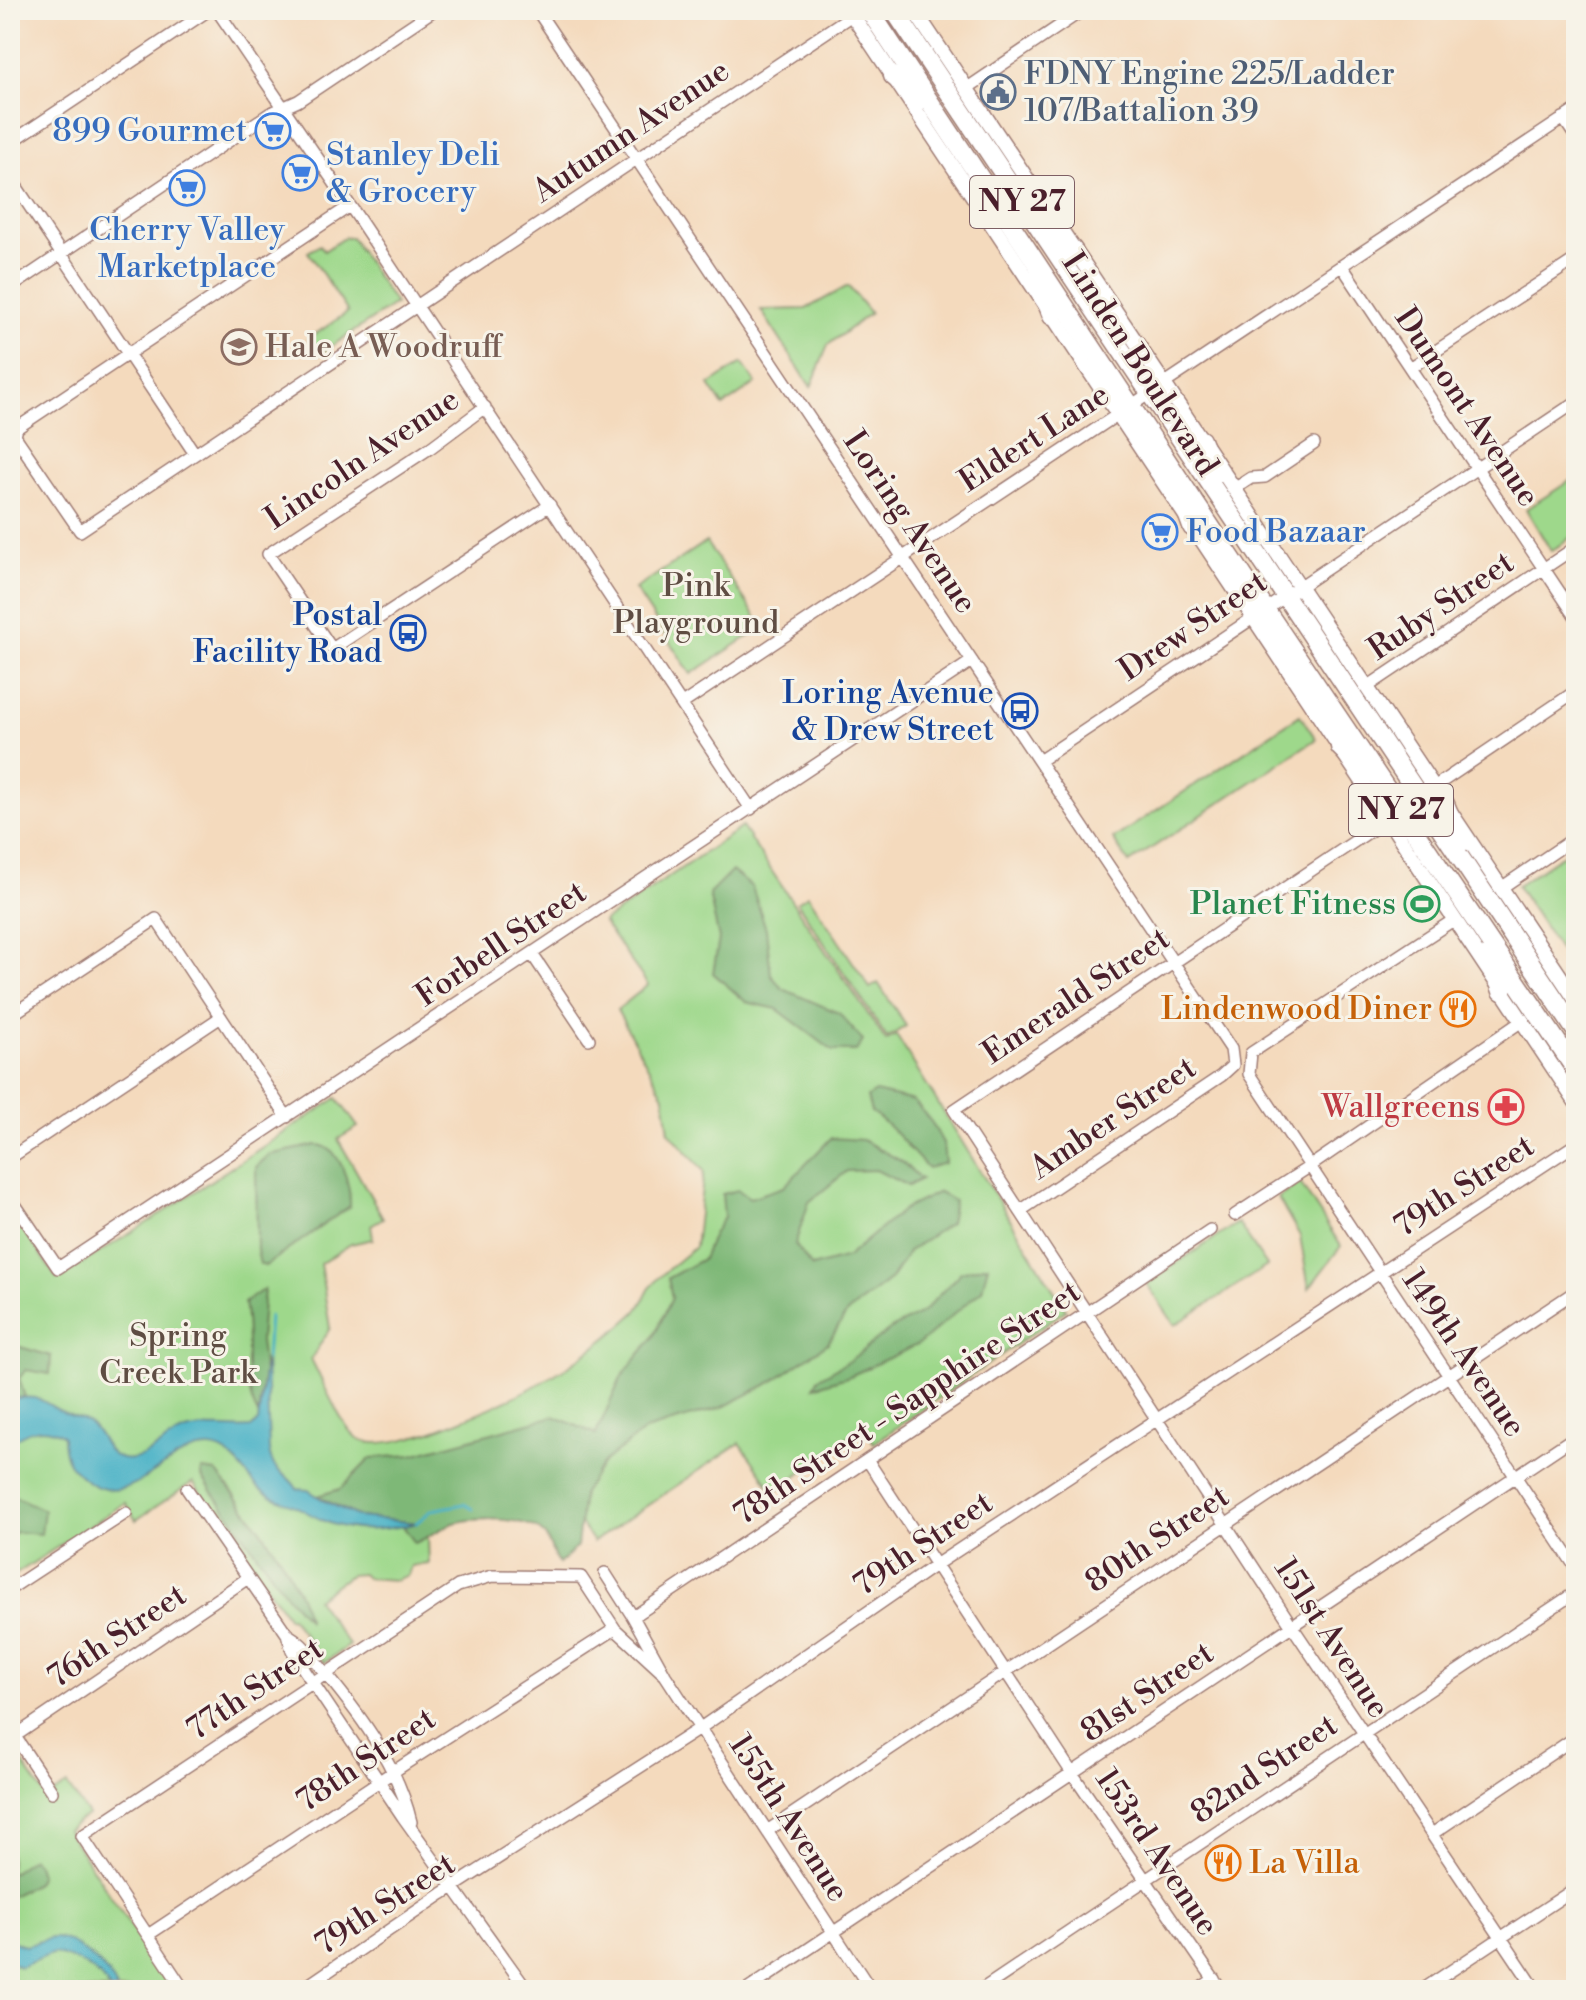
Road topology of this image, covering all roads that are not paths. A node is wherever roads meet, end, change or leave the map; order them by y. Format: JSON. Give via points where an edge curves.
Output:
{"nodes":[{"id":1,"x":209,"y":10,"type":"edge"},
{"id":2,"x":217,"y":10,"type":"edge"},
{"id":3,"x":434,"y":10,"type":"edge"},
{"id":4,"x":537,"y":10,"type":"edge"},
{"id":5,"x":894,"y":10,"type":"edge"},
{"id":6,"x":914,"y":10,"type":"edge"},
{"id":7,"x":1083,"y":10,"type":"edge"},
{"id":8,"x":857,"y":12,"type":"edge"},
{"id":9,"x":893,"y":76,"type":"junction"},
{"id":10,"x":966,"y":89,"type":"junction"},
{"id":11,"x":284,"y":108,"type":"junction"},
{"id":12,"x":935,"y":110,"type":"junction"},
{"id":13,"x":1576,"y":110,"type":"edge"},
{"id":14,"x":1563,"y":118,"type":"junction"},
{"id":15,"x":1576,"y":137,"type":"edge"},
{"id":16,"x":10,"y":143,"type":"edge"},
{"id":17,"x":637,"y":159,"type":"junction"},
{"id":18,"x":10,"y":177,"type":"edge"},
{"id":19,"x":1022,"y":202,"type":"junction"},
{"id":20,"x":350,"y":206,"type":"junction"},
{"id":21,"x":1025,"y":244,"type":"junction"},
{"id":22,"x":1073,"y":250,"type":"junction"},
{"id":23,"x":62,"y":253,"type":"junction"},
{"id":24,"x":1576,"y":259,"type":"edge"},
{"id":25,"x":1342,"y":266,"type":"junction"},
{"id":26,"x":10,"y":288,"type":"edge"},
{"id":27,"x":417,"y":306,"type":"junction"},
{"id":28,"x":1052,"y":316,"type":"junction"},
{"id":29,"x":128,"y":353,"type":"junction"},
{"id":30,"x":1410,"y":368,"type":"junction"},
{"id":31,"x":1156,"y":389,"type":"junction"},
{"id":32,"x":1576,"y":402,"type":"edge"},
{"id":33,"x":485,"y":407,"type":"junction"},
{"id":34,"x":1125,"y":409,"type":"junction"},
{"id":35,"x":1201,"y":440,"type":"junction"},
{"id":36,"x":1314,"y":444,"type":"dead end"},
{"id":37,"x":195,"y":454,"type":"junction"},
{"id":38,"x":1167,"y":459,"type":"junction"},
{"id":39,"x":1477,"y":468,"type":"junction"},
{"id":40,"x":1234,"y":489,"type":"junction"},
{"id":41,"x":550,"y":505,"type":"junction"},
{"id":42,"x":1227,"y":507,"type":"junction"},
{"id":43,"x":1192,"y":527,"type":"junction"},
{"id":44,"x":1576,"y":547,"type":"edge"},
{"id":45,"x":902,"y":556,"type":"junction"},
{"id":46,"x":1544,"y":569,"type":"junction"},
{"id":47,"x":1294,"y":590,"type":"junction"},
{"id":48,"x":1259,"y":614,"type":"junction"},
{"id":49,"x":1576,"y":617,"type":"edge"},
{"id":50,"x":972,"y":661,"type":"junction"},
{"id":51,"x":1367,"y":687,"type":"junction"},
{"id":52,"x":1576,"y":691,"type":"edge"},
{"id":53,"x":682,"y":704,"type":"junction"},
{"id":54,"x":1340,"y":747,"type":"joint"},
{"id":55,"x":1039,"y":761,"type":"junction"},
{"id":56,"x":1434,"y":787,"type":"junction"},
{"id":57,"x":1445,"y":804,"type":"junction"},
{"id":58,"x":751,"y":809,"type":"junction"},
{"id":59,"x":1392,"y":811,"type":"junction"},
{"id":60,"x":1576,"y":837,"type":"edge"},
{"id":61,"x":1478,"y":883,"type":"junction"},
{"id":62,"x":1501,"y":888,"type":"junction"},
{"id":63,"x":1455,"y":919,"type":"junction"},
{"id":64,"x":1478,"y":925,"type":"junction"},
{"id":65,"x":532,"y":954,"type":"junction"},
{"id":66,"x":1172,"y":961,"type":"junction"},
{"id":67,"x":1502,"y":991,"type":"junction"},
{"id":68,"x":1574,"y":991,"type":"edge"},
{"id":69,"x":10,"y":1016,"type":"edge"},
{"id":70,"x":221,"y":1017,"type":"junction"},
{"id":71,"x":1522,"y":1021,"type":"junction"},
{"id":72,"x":1576,"y":1031,"type":"edge"},
{"id":73,"x":589,"y":1039,"type":"dead end"},
{"id":74,"x":1233,"y":1065,"type":"joint"},
{"id":75,"x":1576,"y":1070,"type":"edge"},
{"id":76,"x":1576,"y":1102,"type":"edge"},
{"id":77,"x":954,"y":1110,"type":"joint"},
{"id":78,"x":287,"y":1117,"type":"junction"},
{"id":79,"x":1576,"y":1144,"type":"edge"},
{"id":80,"x":10,"y":1158,"type":"edge"},
{"id":81,"x":1309,"y":1167,"type":"junction"},
{"id":82,"x":10,"y":1197,"type":"edge"},
{"id":83,"x":1020,"y":1211,"type":"junction"},
{"id":84,"x":1235,"y":1215,"type":"dead end"},
{"id":85,"x":1210,"y":1230,"type":"dead end"},
{"id":86,"x":1379,"y":1272,"type":"junction"},
{"id":87,"x":1576,"y":1291,"type":"edge"},
{"id":88,"x":1088,"y":1312,"type":"junction"},
{"id":89,"x":1448,"y":1375,"type":"junction"},
{"id":90,"x":1158,"y":1419,"type":"junction"},
{"id":91,"x":1576,"y":1436,"type":"edge"},
{"id":92,"x":868,"y":1461,"type":"junction"},
{"id":93,"x":1515,"y":1477,"type":"junction"},
{"id":94,"x":187,"y":1489,"type":"dead end"},
{"id":95,"x":126,"y":1513,"type":"dead end"},
{"id":96,"x":1226,"y":1524,"type":"junction"},
{"id":97,"x":937,"y":1564,"type":"junction"},
{"id":98,"x":1576,"y":1568,"type":"edge"},
{"id":99,"x":605,"y":1573,"type":"dead end"},
{"id":100,"x":581,"y":1577,"type":"joint"},
{"id":101,"x":248,"y":1578,"type":"junction"},
{"id":102,"x":10,"y":1589,"type":"edge"},
{"id":103,"x":1576,"y":1592,"type":"edge"},
{"id":104,"x":633,"y":1617,"type":"junction"},
{"id":105,"x":1292,"y":1626,"type":"junction"},
{"id":106,"x":615,"y":1629,"type":"junction"},
{"id":107,"x":287,"y":1634,"type":"junction"},
{"id":108,"x":1005,"y":1671,"type":"junction"},
{"id":109,"x":327,"y":1673,"type":"junction"},
{"id":110,"x":665,"y":1675,"type":"junction"},
{"id":111,"x":313,"y":1682,"type":"junction"},
{"id":112,"x":699,"y":1729,"type":"junction"},
{"id":113,"x":12,"y":1733,"type":"edge"},
{"id":114,"x":1364,"y":1733,"type":"junction"},
{"id":115,"x":1576,"y":1737,"type":"edge"},
{"id":116,"x":394,"y":1772,"type":"junction"},
{"id":117,"x":1072,"y":1773,"type":"junction"},
{"id":118,"x":380,"y":1783,"type":"junction"},
{"id":119,"x":52,"y":1792,"type":"dead end"},
{"id":120,"x":412,"y":1826,"type":"junction"},
{"id":121,"x":767,"y":1831,"type":"junction"},
{"id":122,"x":1432,"y":1834,"type":"junction"},
{"id":123,"x":1146,"y":1881,"type":"junction"},
{"id":124,"x":455,"y":1888,"type":"junction"},
{"id":125,"x":1576,"y":1888,"type":"edge"},
{"id":126,"x":833,"y":1933,"type":"junction"},
{"id":127,"x":148,"y":1935,"type":"junction"},
{"id":128,"x":1501,"y":1938,"type":"junction"},
{"id":129,"x":1217,"y":1985,"type":"edge"},
{"id":130,"x":520,"y":1988,"type":"edge"},
{"id":131,"x":184,"y":1990,"type":"edge"},
{"id":132,"x":301,"y":1990,"type":"edge"},
{"id":133,"x":747,"y":1990,"type":"edge"},
{"id":134,"x":871,"y":1990,"type":"edge"},
{"id":135,"x":981,"y":1990,"type":"edge"},
{"id":136,"x":1198,"y":1990,"type":"edge"},
{"id":137,"x":1422,"y":1990,"type":"edge"},
{"id":138,"x":1536,"y":1990,"type":"edge"}],
"edges":[{"from":1,"to":16,"type":"street"},
{"from":2,"to":11,"type":"street"},
{"from":3,"to":11,"type":"street"},
{"from":4,"to":17,"type":"street","name":"Loring Avenue"},
{"from":5,"to":19,"type":"highway","name":"Linden Boulevard","number":"NY 27"},
{"from":6,"to":10,"type":"street","name":"Linden Boulevard"},
{"from":7,"to":10,"type":"street"},
{"from":8,"to":9,"type":"street","name":"Linden Boulevard"},
{"from":8,"to":12,"type":"highway","name":"Linden Boulevard","number":"NY 27"},
{"from":8,"to":17,"type":"street","name":"Autumn Avenue"},
{"from":9,"to":12,"type":"highway"},
{"from":9,"to":28,"type":"street","name":"Linden Boulevard"},
{"from":10,"to":22,"type":"street","name":"Linden Boulevard"},
{"from":11,"to":20,"type":"street"},
{"from":11,"to":23,"type":"street"},
{"from":12,"to":21,"type":"highway","name":"Linden Boulevard","number":"NY 27"},
{"from":13,"to":14,"type":"street","name":"Eldert Lane"},
{"from":14,"to":15,"type":"street"},
{"from":14,"to":25,"type":"street","name":"Eldert Lane"},
{"from":17,"to":27,"type":"street","name":"Autumn Avenue"},
{"from":17,"to":45,"type":"street","name":"Loring Avenue"},
{"from":18,"to":23,"type":"street"},
{"from":19,"to":22,"type":"highway"},
{"from":19,"to":31,"type":"highway","name":"Linden Boulevard","number":"NY 27"},
{"from":20,"to":27,"type":"street"},
{"from":20,"to":29,"type":"street"},
{"from":21,"to":28,"type":"highway"},
{"from":21,"to":34,"type":"highway","name":"Linden Boulevard","number":"NY 27"},
{"from":22,"to":31,"type":"street","name":"Linden Boulevard"},
{"from":23,"to":26,"type":"street"},
{"from":23,"to":29,"type":"street"},
{"from":24,"to":30,"type":"street"},
{"from":25,"to":30,"type":"street","name":"Dumont Avenue"},
{"from":25,"to":31,"type":"street","name":"Eldert Lane"},
{"from":27,"to":33,"type":"street"},
{"from":27,"to":37,"type":"street","name":"Autumn Avenue"},
{"from":28,"to":34,"type":"street","name":"Linden Boulevard"},
{"from":29,"to":37,"type":"street"},
{"from":29,"to":37,"type":"street","name":"Autumn Avenue","via":[[14,432],[80,531]]},
{"from":30,"to":39,"type":"street","name":"Dumont Avenue"},
{"from":31,"to":34,"type":"street","name":"Eldert Lane"},
{"from":31,"to":35,"type":"street","name":"Linden Boulevard"},
{"from":31,"to":42,"type":"highway","name":"Linden Boulevard","number":"NY 27"},
{"from":32,"to":39,"type":"street","name":"Drew Street"},
{"from":33,"to":41,"type":"street"},
{"from":33,"to":41,"type":"street","name":"Lincoln Avenue","via":[[268,554],[332,649]]},
{"from":34,"to":38,"type":"highway","name":"Linden Boulevard","number":"NY 27"},
{"from":34,"to":43,"type":"street","name":"Linden Boulevard"},
{"from":34,"to":45,"type":"street","name":"Eldert Lane"},
{"from":35,"to":40,"type":"street","name":"Linden Boulevard"},
{"from":35,"to":42,"type":"highway"},
{"from":36,"to":40,"type":"street","via":[[1265,477],[1251,478]]},
{"from":38,"to":43,"type":"highway"},
{"from":38,"to":48,"type":"highway","name":"Linden Boulevard","number":"NY 27"},
{"from":39,"to":46,"type":"street","name":"Dumont Avenue"},
{"from":39,"to":47,"type":"street","name":"Drew Street"},
{"from":40,"to":47,"type":"street","name":"Linden Boulevard"},
{"from":41,"to":53,"type":"street"},
{"from":42,"to":47,"type":"highway","name":"Linden Boulevard","number":"NY 27"},
{"from":43,"to":48,"type":"street","name":"Linden Boulevard"},
{"from":44,"to":46,"type":"street","name":"Ruby Street"},
{"from":45,"to":50,"type":"street","name":"Loring Avenue"},
{"from":45,"to":53,"type":"street","name":"Eldert Lane"},
{"from":46,"to":49,"type":"street","name":"Dumont Avenue"},
{"from":46,"to":51,"type":"street","name":"Ruby Street"},
{"from":47,"to":48,"type":"street","name":"Drew Street"},
{"from":47,"to":51,"type":"street","name":"Linden Boulevard"},
{"from":47,"to":61,"type":"highway","name":"Linden Boulevard","number":"NY 27"},
{"from":48,"to":54,"type":"street","name":"Linden Boulevard"},
{"from":48,"to":55,"type":"street","name":"Drew Street"},
{"from":48,"to":59,"type":"highway","name":"Linden Boulevard","number":"NY 27"},
{"from":50,"to":55,"type":"street","name":"Loring Avenue"},
{"from":50,"to":58,"type":"street","name":"Forbell Street"},
{"from":51,"to":56,"type":"street","name":"Linden Boulevard"},
{"from":52,"to":56,"type":"street"},
{"from":53,"to":58,"type":"street"},
{"from":54,"to":59,"type":"highway"},
{"from":55,"to":66,"type":"street","name":"Loring Avenue"},
{"from":56,"to":57,"type":"street","name":"Linden Boulevard"},
{"from":57,"to":61,"type":"highway"},
{"from":57,"to":62,"type":"street","name":"Linden Boulevard"},
{"from":58,"to":65,"type":"street","name":"Forbell Street"},
{"from":59,"to":63,"type":"street","name":"Linden Boulevard"},
{"from":59,"to":64,"type":"highway","name":"Linden Boulevard","number":"NY 27"},
{"from":59,"to":66,"type":"street","name":"Emerald Street"},
{"from":60,"to":62,"type":"street"},
{"from":61,"to":72,"type":"highway","name":"Linden Boulevard","number":"NY 27"},
{"from":62,"to":68,"type":"street","name":"Linden Boulevard"},
{"from":63,"to":67,"type":"street","name":"Linden Boulevard"},
{"from":63,"to":81,"type":"street","via":[[1251,1053],[1249,1074]]},
{"from":64,"to":67,"type":"highway"},
{"from":64,"to":75,"type":"highway","name":"Linden Boulevard","number":"NY 27"},
{"from":65,"to":73,"type":"street"},
{"from":65,"to":78,"type":"street","name":"Forbell Street"},
{"from":66,"to":74,"type":"street","name":"Loring Avenue","via":[[1231,1049]]},
{"from":66,"to":77,"type":"street","name":"Emerald Street"},
{"from":67,"to":71,"type":"street","name":"Linden Boulevard"},
{"from":69,"to":70,"type":"street","via":[[156,919]]},
{"from":70,"to":78,"type":"street"},
{"from":70,"to":80,"type":"street"},
{"from":71,"to":76,"type":"street","name":"Linden Boulevard"},
{"from":71,"to":81,"type":"street"},
{"from":74,"to":83,"type":"street","name":"Amber Street"},
{"from":77,"to":83,"type":"street","name":"151st Avenue"},
{"from":78,"to":82,"type":"street","name":"Forbell Street","via":[[58,1268]]},
{"from":79,"to":86,"type":"street","name":"79th Street"},
{"from":81,"to":84,"type":"street"},
{"from":81,"to":86,"type":"street","name":"149th Avenue"},
{"from":83,"to":88,"type":"street","name":"151st Avenue"},
{"from":85,"to":88,"type":"street","name":"78th Street - Sapphire Street"},
{"from":86,"to":89,"type":"street","name":"149th Avenue"},
{"from":86,"to":90,"type":"street","name":"79th Street"},
{"from":87,"to":89,"type":"street","name":"80th Street"},
{"from":88,"to":90,"type":"street","name":"151st Avenue"},
{"from":88,"to":92,"type":"street","name":"78th Street - Sapphire Street"},
{"from":89,"to":93,"type":"street","name":"149th Avenue"},
{"from":89,"to":96,"type":"street","name":"80th Street"},
{"from":90,"to":96,"type":"street","name":"151st Avenue"},
{"from":90,"to":97,"type":"street","name":"79th Street"},
{"from":91,"to":93,"type":"street","name":"81st Street"},
{"from":92,"to":97,"type":"street","name":"153rd Avenue"},
{"from":92,"to":104,"type":"street","name":"78th Street - Sapphire Street"},
{"from":93,"to":98,"type":"street","name":"149th Avenue"},
{"from":93,"to":105,"type":"street","name":"81st Street"},
{"from":94,"to":101,"type":"street"},
{"from":95,"to":102,"type":"street"},
{"from":96,"to":105,"type":"street","name":"151st Avenue"},
{"from":96,"to":108,"type":"street","name":"80th Street"},
{"from":97,"to":108,"type":"street","name":"153rd Avenue"},
{"from":97,"to":112,"type":"street","name":"79th Street"},
{"from":99,"to":104,"type":"street","name":"155th Avenue"},
{"from":100,"to":106,"type":"street","name":"155th Avenue"},
{"from":100,"to":109,"type":"street","name":"77th Street","via":[[492,1576],[458,1586]]},
{"from":101,"to":107,"type":"street"},
{"from":101,"to":113,"type":"street","name":"76th Street"},
{"from":103,"to":114,"type":"street","name":"82nd Street"},
{"from":104,"to":110,"type":"street","name":"155th Avenue"},
{"from":105,"to":114,"type":"street","name":"151st Avenue"},
{"from":105,"to":117,"type":"street","name":"81st Street"},
{"from":106,"to":110,"type":"street","name":"155th Avenue"},
{"from":106,"to":116,"type":"street","name":"78th Street"},
{"from":107,"to":109,"type":"street","via":[[303,1643]]},
{"from":107,"to":111,"type":"street"},
{"from":108,"to":117,"type":"street","name":"153rd Avenue"},
{"from":108,"to":121,"type":"street","name":"80th Street"},
{"from":109,"to":111,"type":"street","name":"77th Street"},
{"from":109,"to":116,"type":"street"},
{"from":110,"to":112,"type":"street","name":"155th Avenue"},
{"from":111,"to":118,"type":"street"},
{"from":111,"to":127,"type":"street","name":"77th Street","via":[[82,1836]]},
{"from":112,"to":121,"type":"street","name":"155th Avenue"},
{"from":112,"to":124,"type":"street","name":"79th Street"},
{"from":113,"to":119,"type":"street"},
{"from":114,"to":122,"type":"street","name":"151st Avenue"},
{"from":114,"to":123,"type":"street","name":"82nd Street"},
{"from":115,"to":122,"type":"street"},
{"from":116,"to":118,"type":"street","name":"78th Street"},
{"from":116,"to":120,"type":"street"},
{"from":117,"to":123,"type":"street","name":"153rd Avenue"},
{"from":117,"to":126,"type":"street","name":"81st Street"},
{"from":118,"to":120,"type":"street"},
{"from":118,"to":127,"type":"street","name":"78th Street"},
{"from":120,"to":124,"type":"street"},
{"from":121,"to":126,"type":"street","name":"155th Avenue"},
{"from":122,"to":128,"type":"street","name":"151st Avenue"},
{"from":123,"to":129,"type":"street","name":"153rd Avenue"},
{"from":123,"to":135,"type":"street","name":"82nd Street"},
{"from":124,"to":130,"type":"street"},
{"from":124,"to":132,"type":"street","name":"79th Street"},
{"from":125,"to":128,"type":"street"},
{"from":126,"to":133,"type":"street","name":"81st Street"},
{"from":126,"to":134,"type":"street","name":"155th Avenue"},
{"from":127,"to":131,"type":"street"},
{"from":128,"to":137,"type":"street"},
{"from":128,"to":138,"type":"street","name":"151st Avenue"},
{"from":129,"to":136,"type":"street"}]}
